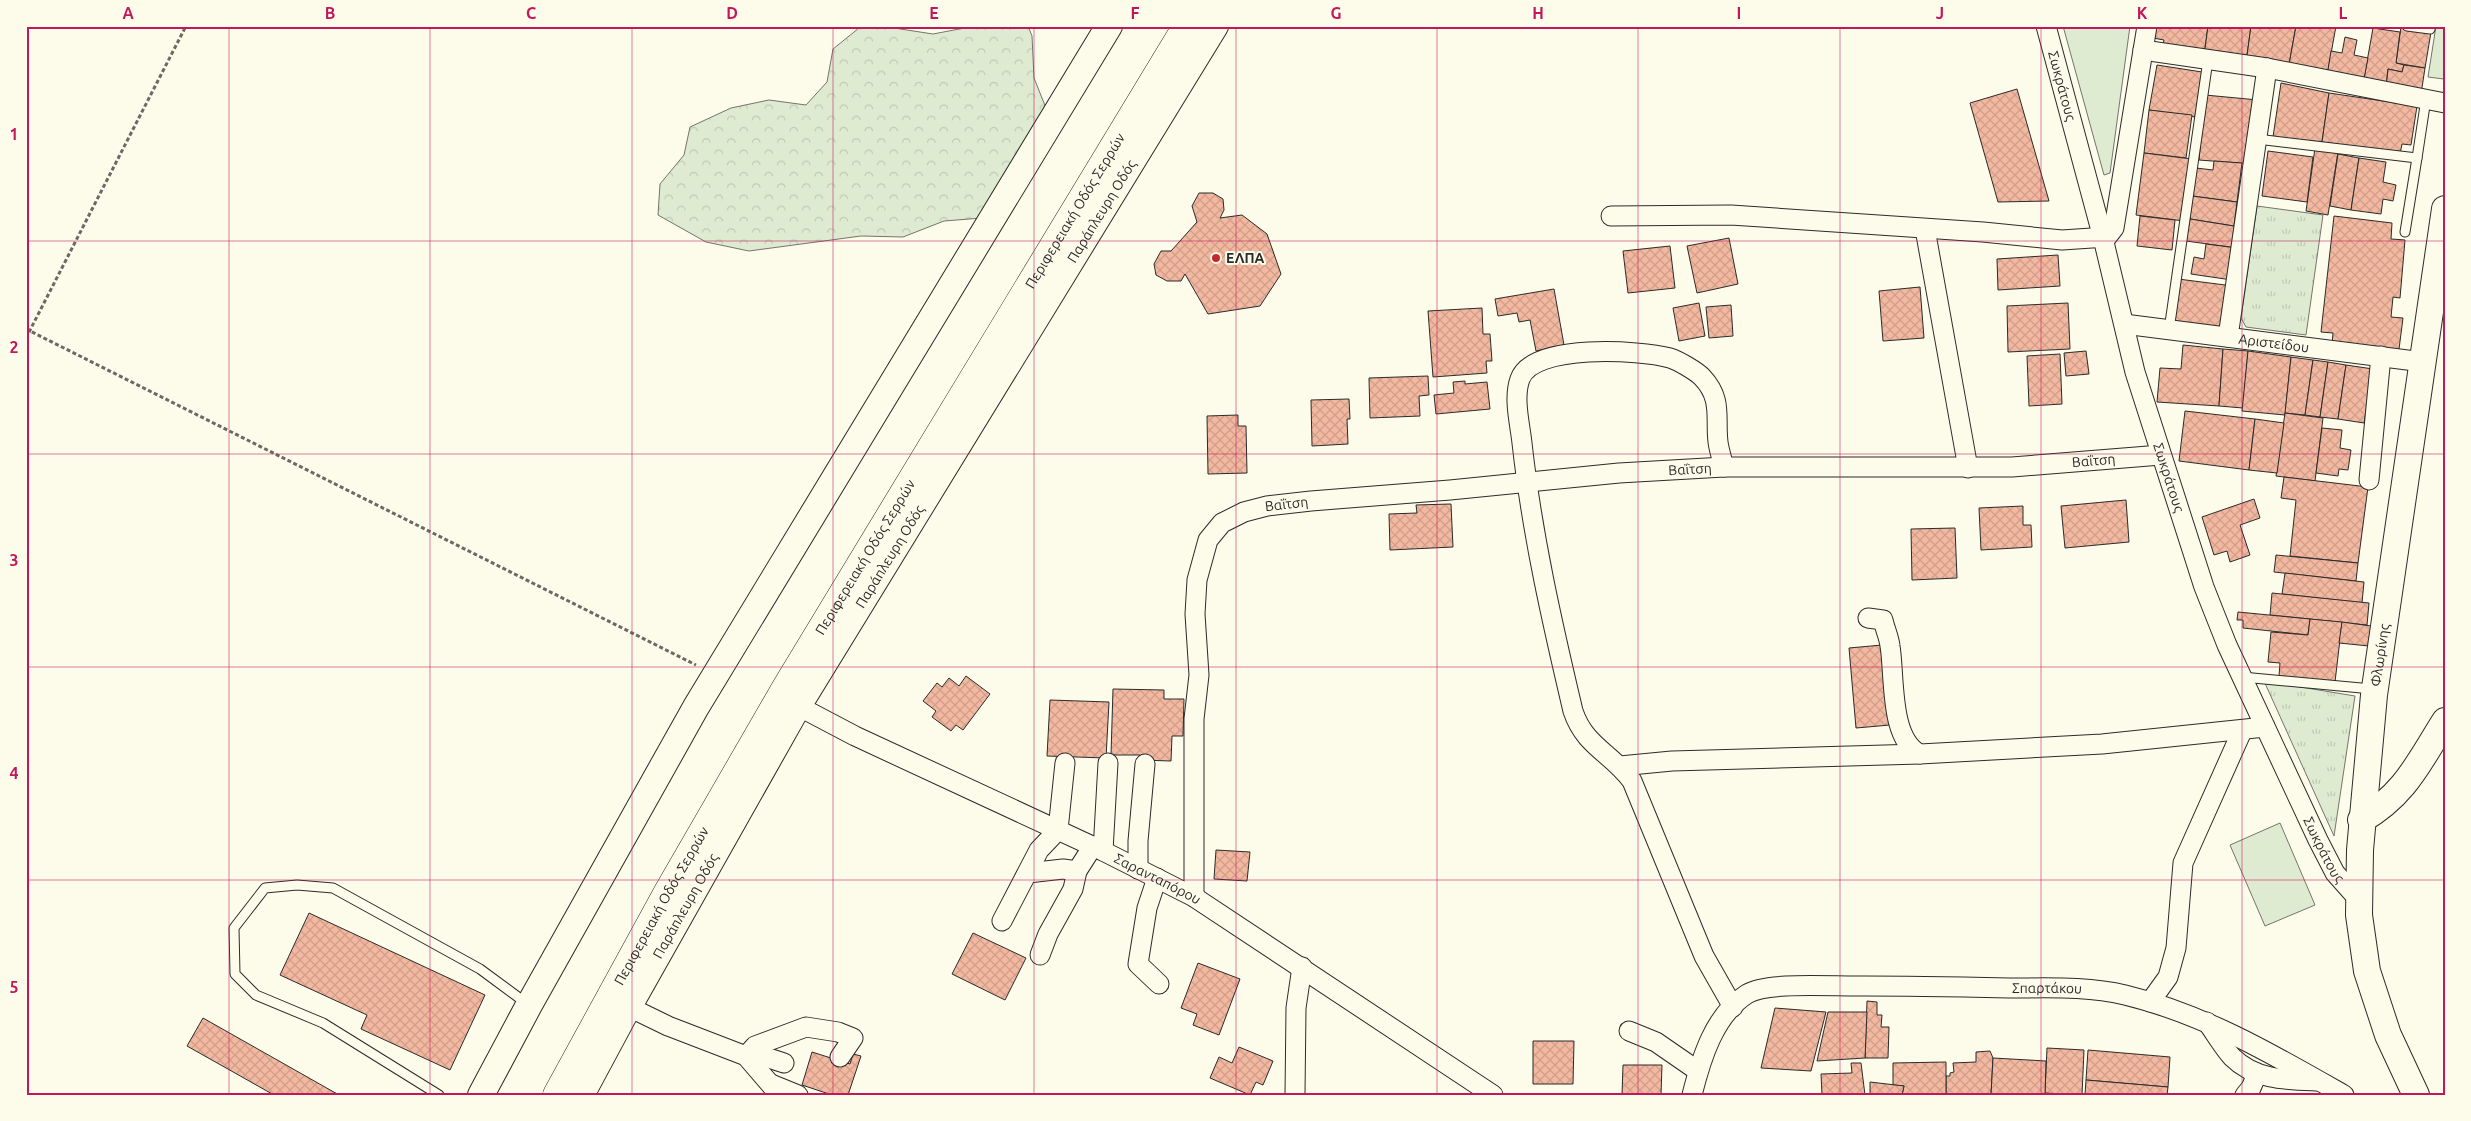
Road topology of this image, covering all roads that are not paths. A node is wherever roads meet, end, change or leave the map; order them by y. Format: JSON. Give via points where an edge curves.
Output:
{"nodes":[{"id":1,"x":1109,"y":26,"type":"edge"},
{"id":2,"x":1188,"y":26,"type":"edge"},
{"id":3,"x":1215,"y":26,"type":"edge"},
{"id":4,"x":2046,"y":26,"type":"edge"},
{"id":5,"x":2147,"y":26,"type":"edge"},
{"id":6,"x":2407,"y":26,"type":"edge"},
{"id":7,"x":2430,"y":26,"type":"edge"},
{"id":8,"x":2143,"y":50,"type":"junction"},
{"id":9,"x":2208,"y":60,"type":"junction"},
{"id":10,"x":2267,"y":68,"type":"junction"},
{"id":11,"x":2426,"y":99,"type":"junction"},
{"id":12,"x":2445,"y":102,"type":"edge"},
{"id":13,"x":2257,"y":139,"type":"junction"},
{"id":14,"x":2417,"y":158,"type":"junction"},
{"id":15,"x":2445,"y":209,"type":"edge"},
{"id":16,"x":1611,"y":216,"type":"dead end"},
{"id":17,"x":1925,"y":229,"type":"junction"},
{"id":18,"x":2405,"y":232,"type":"dead end"},
{"id":19,"x":2103,"y":238,"type":"junction"},
{"id":20,"x":2124,"y":324,"type":"junction"},
{"id":21,"x":2169,"y":330,"type":"junction"},
{"id":22,"x":2228,"y":337,"type":"junction"},
{"id":23,"x":2381,"y":356,"type":"junction"},
{"id":24,"x":2423,"y":362,"type":"junction"},
{"id":25,"x":2161,"y":455,"type":"junction"},
{"id":26,"x":1724,"y":467,"type":"junction"},
{"id":27,"x":1968,"y":468,"type":"junction"},
{"id":28,"x":2369,"y":480,"type":"dead end"},
{"id":29,"x":1526,"y":481,"type":"junction"},
{"id":30,"x":1868,"y":618,"type":"dead end"},
{"id":31,"x":2242,"y":677,"type":"junction"},
{"id":32,"x":2375,"y":690,"type":"junction"},
{"id":33,"x":798,"y":706,"type":"junction"},
{"id":34,"x":2445,"y":721,"type":"edge"},
{"id":35,"x":2265,"y":727,"type":"junction"},
{"id":36,"x":2242,"y":731,"type":"junction"},
{"id":37,"x":1920,"y":754,"type":"junction"},
{"id":38,"x":1065,"y":763,"type":"dead end"},
{"id":39,"x":1108,"y":763,"type":"dead end"},
{"id":40,"x":1145,"y":764,"type":"dead end"},
{"id":41,"x":1620,"y":766,"type":"junction"},
{"id":42,"x":2361,"y":820,"type":"junction"},
{"id":43,"x":1058,"y":830,"type":"junction"},
{"id":44,"x":1098,"y":848,"type":"junction"},
{"id":45,"x":1138,"y":869,"type":"junction"},
{"id":46,"x":1077,"y":871,"type":"junction"},
{"id":47,"x":1028,"y":873,"type":"junction"},
{"id":48,"x":1158,"y":878,"type":"junction"},
{"id":49,"x":1194,"y":897,"type":"junction"},
{"id":50,"x":2359,"y":900,"type":"junction"},
{"id":51,"x":1002,"y":921,"type":"dead end"},
{"id":52,"x":1040,"y":955,"type":"dead end"},
{"id":53,"x":1302,"y":967,"type":"junction"},
{"id":54,"x":1159,"y":984,"type":"dead end"},
{"id":55,"x":2150,"y":1002,"type":"junction"},
{"id":56,"x":529,"y":1004,"type":"junction"},
{"id":57,"x":629,"y":1007,"type":"junction"},
{"id":58,"x":1733,"y":1007,"type":"junction"},
{"id":59,"x":2207,"y":1021,"type":"junction"},
{"id":60,"x":1629,"y":1031,"type":"dead end"},
{"id":61,"x":748,"y":1054,"type":"junction"},
{"id":62,"x":840,"y":1057,"type":"dead end"},
{"id":63,"x":784,"y":1063,"type":"dead end"},
{"id":64,"x":1698,"y":1071,"type":"junction"},
{"id":65,"x":2257,"y":1074,"type":"junction"},
{"id":66,"x":2321,"y":1082,"type":"junction"},
{"id":67,"x":774,"y":1090,"type":"edge"},
{"id":68,"x":439,"y":1095,"type":"edge"},
{"id":69,"x":481,"y":1095,"type":"edge"},
{"id":70,"x":557,"y":1095,"type":"edge"},
{"id":71,"x":581,"y":1095,"type":"edge"},
{"id":72,"x":798,"y":1095,"type":"edge"},
{"id":73,"x":1295,"y":1095,"type":"edge"},
{"id":74,"x":1493,"y":1095,"type":"edge"},
{"id":75,"x":1692,"y":1095,"type":"edge"},
{"id":76,"x":2245,"y":1095,"type":"edge"},
{"id":77,"x":2344,"y":1095,"type":"edge"},
{"id":78,"x":2416,"y":1095,"type":"edge"}],
"edges":[{"from":1,"to":56,"type":"street","via":[[716,675]]},
{"from":2,"to":70,"type":"main road","name":"Περιφερειακή Οδός Σερρών","via":[[787,686],[668,892]]},
{"from":3,"to":33,"type":"street","name":"Παράπλευρη Οδός"},
{"from":4,"to":19,"type":"street","name":"Σωκράτους"},
{"from":5,"to":8,"type":"street"},
{"from":6,"to":7,"type":"lane","via":[[2430,29]]},
{"from":8,"to":9,"type":"street"},
{"from":8,"to":19,"type":"street","via":[[2114,228]]},
{"from":9,"to":10,"type":"street"},
{"from":9,"to":21,"type":"lane"},
{"from":10,"to":11,"type":"street"},
{"from":10,"to":13,"type":"street"},
{"from":11,"to":12,"type":"street"},
{"from":11,"to":14,"type":"lane"},
{"from":13,"to":14,"type":"lane"},
{"from":13,"to":22,"type":"street"},
{"from":14,"to":18,"type":"lane"},
{"from":15,"to":24,"type":"street","name":"Φλωρίνης"},
{"from":16,"to":17,"type":"street","via":[[1731,215]]},
{"from":17,"to":19,"type":"street","via":[[2062,240]]},
{"from":17,"to":27,"type":"street"},
{"from":19,"to":20,"type":"street","name":"Σωκράτους"},
{"from":20,"to":21,"type":"street","name":"Αριστείδου"},
{"from":20,"to":25,"type":"street","name":"Σωκράτους"},
{"from":21,"to":22,"type":"street","name":"Αριστείδου"},
{"from":22,"to":23,"type":"street","name":"Αριστείδου"},
{"from":23,"to":24,"type":"street","name":"Αριστείδου"},
{"from":23,"to":28,"type":"street"},
{"from":24,"to":32,"type":"street","name":"Φλωρίνης"},
{"from":25,"to":27,"type":"street","name":"Βαΐτση"},
{"from":25,"to":31,"type":"street","name":"Σωκράτους","via":[[2215,618]]},
{"from":26,"to":27,"type":"street","name":"Βαΐτση"},
{"from":26,"to":29,"type":"street","name":"Βαΐτση"},
{"from":26,"to":29,"type":"street","via":[[1718,440],[1718,410],[1714,396],[1702,377],[1672,358],[1619,350],[1586,351],[1536,364],[1520,379],[1518,408]]},
{"from":29,"to":41,"type":"street","via":[[1536,546],[1573,711],[1587,739]]},
{"from":29,"to":49,"type":"street","name":"Βαΐτση","via":[[1267,506],[1244,512],[1222,523],[1208,540],[1196,580],[1199,675],[1194,719]]},
{"from":30,"to":37,"type":"street","via":[[1883,620],[1890,646],[1895,707],[1906,740]]},
{"from":31,"to":32,"type":"lane"},
{"from":31,"to":35,"type":"street","name":"Σωκράτους"},
{"from":32,"to":42,"type":"street","name":"Φλωρίνης"},
{"from":33,"to":43,"type":"street","name":"Σαρανταπόρου","via":[[862,740]]},
{"from":33,"to":57,"type":"street","name":"Παράπλευρη Οδός"},
{"from":34,"to":42,"type":"street","via":[[2393,798]]},
{"from":35,"to":36,"type":"street"},
{"from":35,"to":50,"type":"street","name":"Σωκράτους","via":[[2335,873]]},
{"from":36,"to":37,"type":"street","via":[[2093,745]]},
{"from":36,"to":55,"type":"street","via":[[2183,863],[2176,948],[2168,977]]},
{"from":37,"to":41,"type":"street","via":[[1672,761]]},
{"from":38,"to":43,"type":"street"},
{"from":39,"to":44,"type":"street"},
{"from":40,"to":45,"type":"street"},
{"from":41,"to":58,"type":"street","via":[[1638,793],[1704,956]]},
{"from":42,"to":50,"type":"street","name":"Φλωρίνης"},
{"from":43,"to":44,"type":"street","name":"Σαρανταπόρου"},
{"from":43,"to":47,"type":"street","via":[[1039,850]]},
{"from":44,"to":45,"type":"street","name":"Σαρανταπόρου"},
{"from":44,"to":46,"type":"street"},
{"from":45,"to":48,"type":"street","name":"Σαρανταπόρου"},
{"from":46,"to":47,"type":"street","via":[[1063,869]]},
{"from":46,"to":52,"type":"street","via":[[1073,888]]},
{"from":47,"to":51,"type":"street"},
{"from":48,"to":49,"type":"street","name":"Σαρανταπόρου"},
{"from":48,"to":54,"type":"street","via":[[1146,908],[1138,964]]},
{"from":49,"to":53,"type":"street","name":"Σαρανταπόρου"},
{"from":50,"to":78,"type":"street","name":"Φλωρίνης","via":[[2363,951],[2373,990],[2388,1035]]},
{"from":53,"to":73,"type":"street","via":[[1296,1008]]},
{"from":53,"to":74,"type":"street","name":"Σαρανταπόρου"},
{"from":55,"to":58,"type":"street","name":"Σπαρτάκου","via":[[2124,994],[2087,989],[1789,987],[1756,991]]},
{"from":55,"to":59,"type":"street","name":"Σπαρτάκου"},
{"from":56,"to":68,"type":"lane","via":[[480,969],[332,888],[265,888],[234,928],[235,974],[256,995],[323,1023]]},
{"from":56,"to":69,"type":"street"},
{"from":57,"to":61,"type":"street","via":[[668,1026]]},
{"from":57,"to":71,"type":"street","name":"Παράπλευρη Οδός"},
{"from":58,"to":64,"type":"street","name":"Σπαρτάκου","via":[[1710,1041]]},
{"from":59,"to":65,"type":"street","via":[[2232,1057]]},
{"from":59,"to":66,"type":"street","name":"Σπαρτάκου"},
{"from":60,"to":64,"type":"street","via":[[1656,1042]]},
{"from":61,"to":62,"type":"street","via":[[754,1046],[806,1027],[853,1038]]},
{"from":61,"to":63,"type":"street"},
{"from":61,"to":67,"type":"street"},
{"from":64,"to":75,"type":"street","name":"Σπαρτάκου"},
{"from":65,"to":66,"type":"street"},
{"from":65,"to":76,"type":"street"},
{"from":66,"to":77,"type":"street","name":"Σπαρτάκου"},
{"from":67,"to":72,"type":"street"}]}
